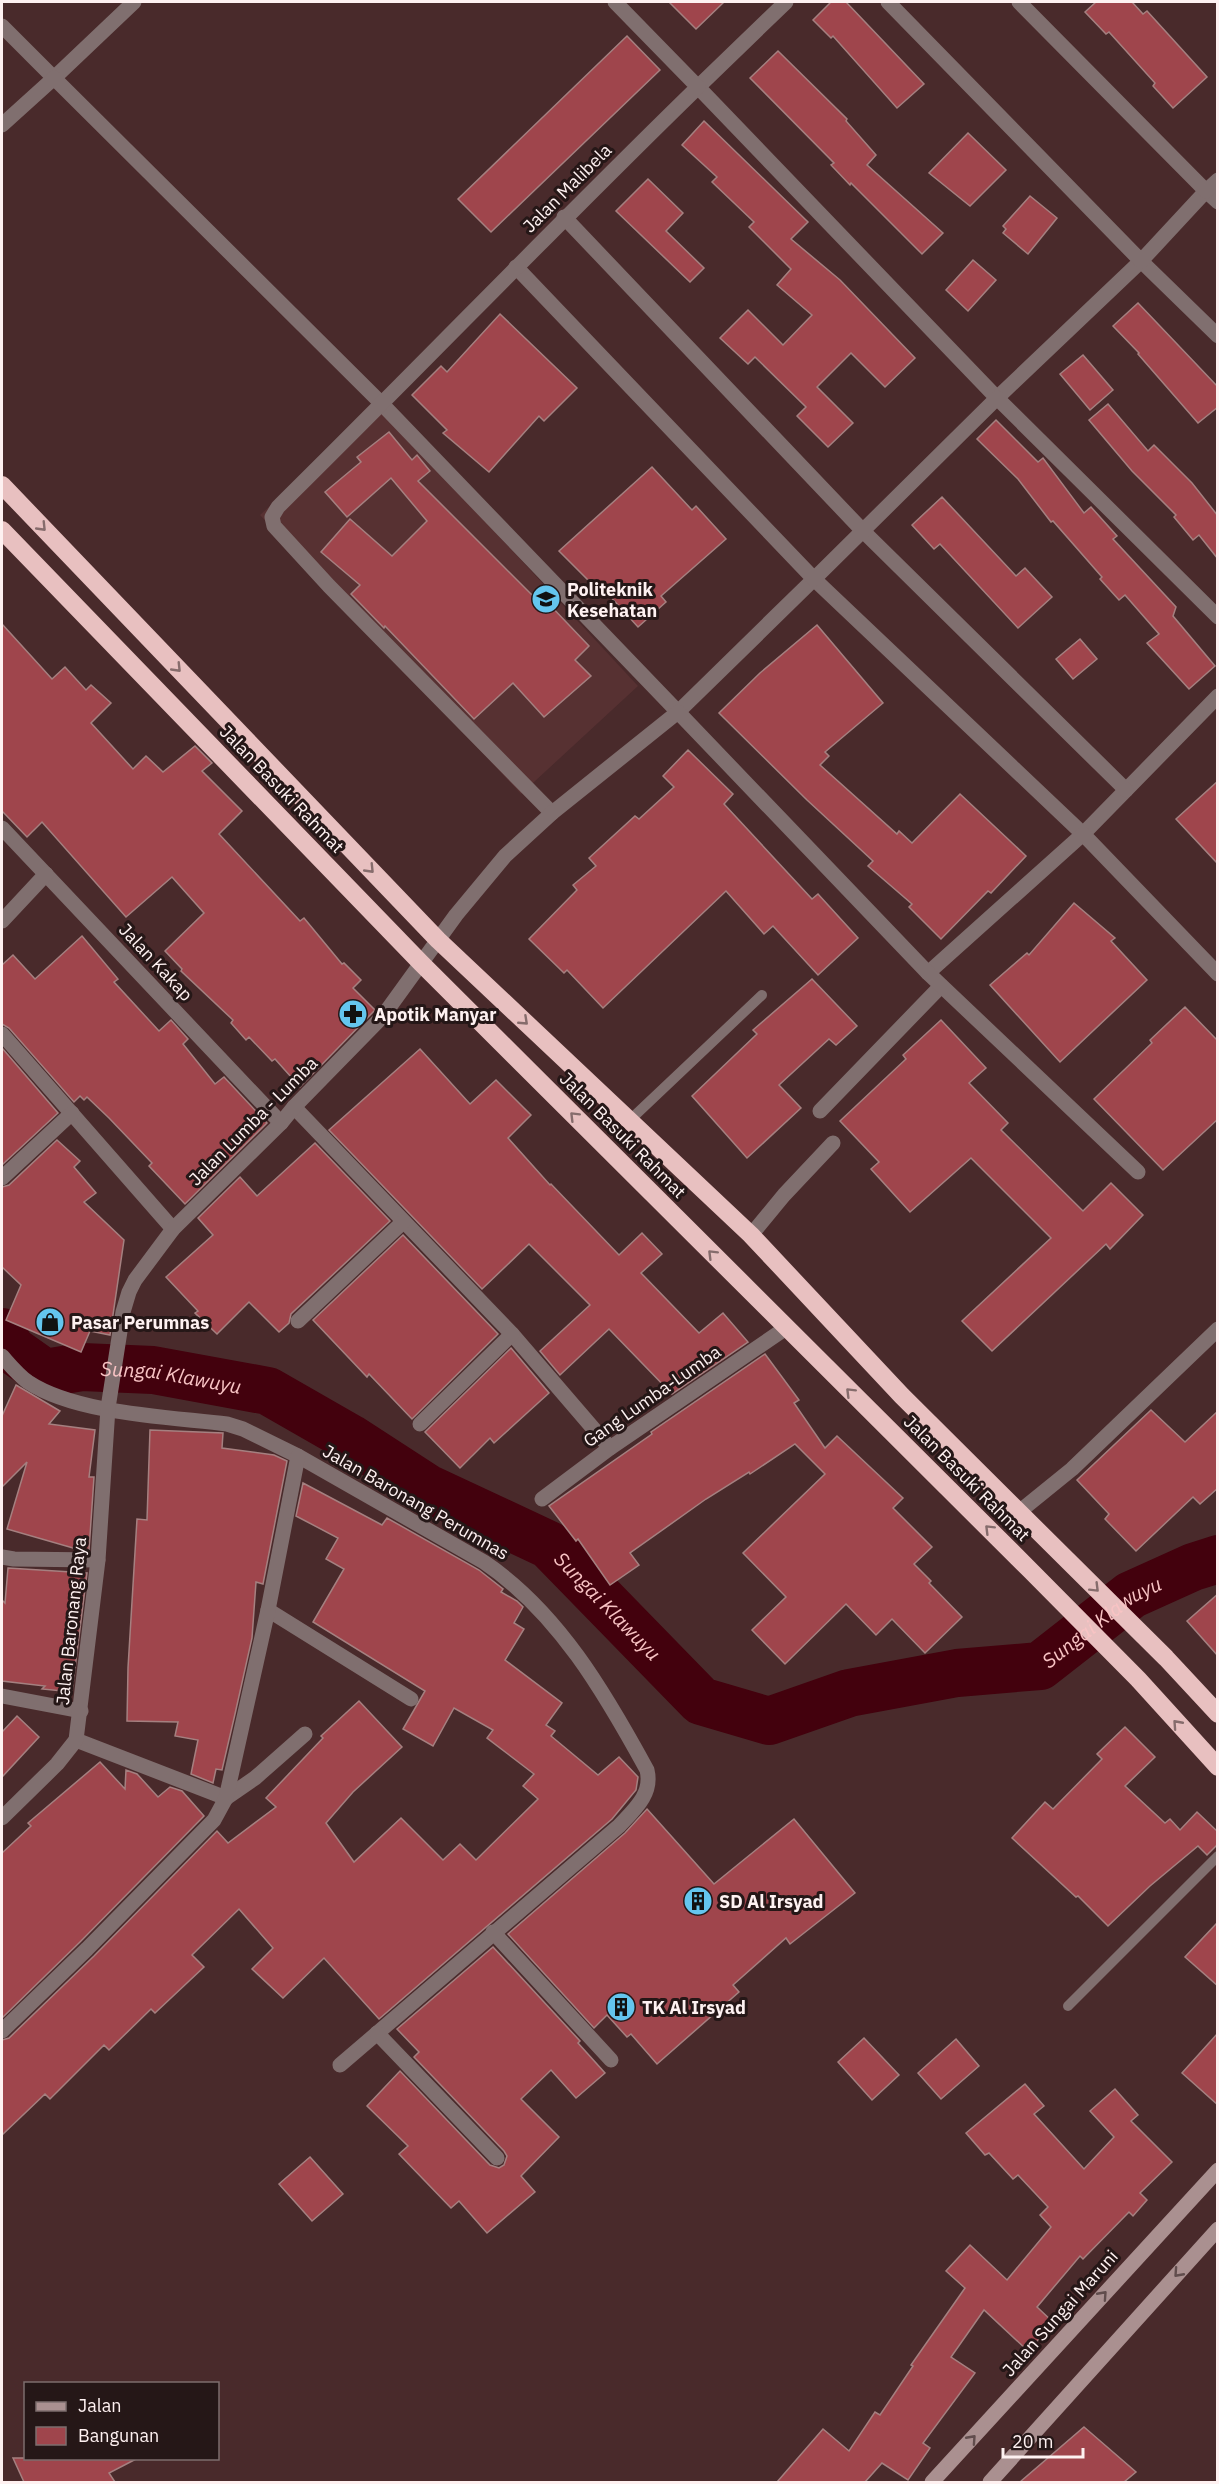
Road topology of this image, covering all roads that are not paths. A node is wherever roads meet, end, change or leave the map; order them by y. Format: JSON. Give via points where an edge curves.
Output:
{"nodes":[{"id":1,"x":134,"y":2,"type":"edge"},
{"id":2,"x":615,"y":2,"type":"edge"},
{"id":3,"x":786,"y":2,"type":"edge"},
{"id":4,"x":888,"y":2,"type":"edge"},
{"id":5,"x":1019,"y":2,"type":"edge"},
{"id":6,"x":2,"y":26,"type":"edge"},
{"id":7,"x":54,"y":78,"type":"junction"},
{"id":8,"x":698,"y":87,"type":"junction"},
{"id":9,"x":2,"y":125,"type":"edge"},
{"id":10,"x":1212,"y":186,"type":"edge"},
{"id":11,"x":1218,"y":202,"type":"edge"},
{"id":12,"x":564,"y":217,"type":"junction"},
{"id":13,"x":1141,"y":261,"type":"junction"},
{"id":14,"x":516,"y":267,"type":"junction"},
{"id":15,"x":1218,"y":336,"type":"edge"},
{"id":16,"x":997,"y":398,"type":"junction"},
{"id":17,"x":382,"y":404,"type":"junction"},
{"id":18,"x":2,"y":485,"type":"edge"},
{"id":19,"x":2,"y":530,"type":"edge"},
{"id":20,"x":863,"y":531,"type":"junction"},
{"id":21,"x":814,"y":579,"type":"junction"},
{"id":22,"x":1218,"y":616,"type":"edge"},
{"id":23,"x":131,"y":621,"type":"junction"},
{"id":24,"x":110,"y":642,"type":"junction"},
{"id":25,"x":1218,"y":696,"type":"edge"},
{"id":26,"x":678,"y":712,"type":"junction"},
{"id":27,"x":1126,"y":790,"type":"junction"},
{"id":28,"x":552,"y":813,"type":"junction"},
{"id":29,"x":2,"y":828,"type":"edge"},
{"id":30,"x":1083,"y":834,"type":"junction"},
{"id":31,"x":46,"y":874,"type":"junction"},
{"id":32,"x":2,"y":921,"type":"edge"},
{"id":33,"x":438,"y":940,"type":"junction"},
{"id":34,"x":421,"y":963,"type":"junction"},
{"id":35,"x":928,"y":973,"type":"junction"},
{"id":36,"x":1218,"y":974,"type":"edge"},
{"id":37,"x":941,"y":986,"type":"junction"},
{"id":38,"x":762,"y":995,"type":"dead end"},
{"id":39,"x":2,"y":1034,"type":"edge"},
{"id":40,"x":294,"y":1107,"type":"junction"},
{"id":41,"x":820,"y":1111,"type":"dead end"},
{"id":42,"x":72,"y":1113,"type":"junction"},
{"id":43,"x":630,"y":1120,"type":"junction"},
{"id":44,"x":281,"y":1123,"type":"junction"},
{"id":45,"x":833,"y":1143,"type":"dead end"},
{"id":46,"x":1138,"y":1172,"type":"dead end"},
{"id":47,"x":2,"y":1178,"type":"edge"},
{"id":48,"x":403,"y":1222,"type":"junction"},
{"id":49,"x":173,"y":1229,"type":"junction"},
{"id":50,"x":751,"y":1235,"type":"junction"},
{"id":51,"x":123,"y":1312,"type":"joint"},
{"id":52,"x":298,"y":1321,"type":"dead end"},
{"id":53,"x":786,"y":1328,"type":"junction"},
{"id":54,"x":1218,"y":1329,"type":"edge"},
{"id":55,"x":512,"y":1334,"type":"junction"},
{"id":56,"x":2,"y":1356,"type":"edge"},
{"id":57,"x":902,"y":1396,"type":"junction"},
{"id":58,"x":109,"y":1403,"type":"junction"},
{"id":59,"x":879,"y":1420,"type":"junction"},
{"id":60,"x":420,"y":1424,"type":"dead end"},
{"id":61,"x":610,"y":1448,"type":"junction"},
{"id":62,"x":298,"y":1456,"type":"junction"},
{"id":63,"x":542,"y":1499,"type":"dead end"},
{"id":64,"x":1019,"y":1512,"type":"junction"},
{"id":65,"x":2,"y":1557,"type":"edge"},
{"id":66,"x":98,"y":1560,"type":"junction"},
{"id":67,"x":268,"y":1610,"type":"junction"},
{"id":68,"x":2,"y":1696,"type":"edge"},
{"id":69,"x":411,"y":1699,"type":"dead end"},
{"id":70,"x":81,"y":1710,"type":"junction"},
{"id":71,"x":1218,"y":1714,"type":"edge"},
{"id":72,"x":305,"y":1734,"type":"dead end"},
{"id":73,"x":76,"y":1740,"type":"junction"},
{"id":74,"x":1218,"y":1767,"type":"edge"},
{"id":75,"x":226,"y":1798,"type":"junction"},
{"id":76,"x":2,"y":1818,"type":"edge"},
{"id":77,"x":1218,"y":1856,"type":"edge"},
{"id":78,"x":493,"y":1932,"type":"junction"},
{"id":79,"x":1068,"y":2006,"type":"dead end"},
{"id":80,"x":2,"y":2031,"type":"edge"},
{"id":81,"x":377,"y":2033,"type":"junction"},
{"id":82,"x":611,"y":2060,"type":"dead end"},
{"id":83,"x":340,"y":2065,"type":"dead end"},
{"id":84,"x":497,"y":2158,"type":"dead end"},
{"id":85,"x":1218,"y":2170,"type":"edge"},
{"id":86,"x":1218,"y":2229,"type":"edge"},
{"id":87,"x":932,"y":2482,"type":"edge"},
{"id":88,"x":990,"y":2482,"type":"edge"}],
"edges":[{"from":1,"to":7,"type":"street"},
{"from":2,"to":8,"type":"street"},
{"from":3,"to":8,"type":"street","name":"Jalan Malibela"},
{"from":4,"to":13,"type":"street"},
{"from":5,"to":10,"type":"street"},
{"from":6,"to":7,"type":"street"},
{"from":7,"to":9,"type":"street"},
{"from":7,"to":17,"type":"street"},
{"from":8,"to":12,"type":"street","name":"Jalan Malibela"},
{"from":8,"to":16,"type":"street"},
{"from":10,"to":11,"type":"street"},
{"from":10,"to":13,"type":"street","name":"Jalan Lumba - Lumba"},
{"from":12,"to":14,"type":"street","name":"Jalan Malibela"},
{"from":12,"to":20,"type":"street"},
{"from":13,"to":15,"type":"street"},
{"from":13,"to":16,"type":"street","name":"Jalan Lumba - Lumba"},
{"from":14,"to":17,"type":"street","name":"Jalan Malibela"},
{"from":14,"to":21,"type":"street"},
{"from":16,"to":20,"type":"street","name":"Jalan Lumba - Lumba"},
{"from":16,"to":22,"type":"street"},
{"from":17,"to":26,"type":"street"},
{"from":17,"to":28,"type":"street","name":"Jalan Malibela","via":[[278,507],[273,524]]},
{"from":18,"to":23,"type":"highway","name":"Jalan Basuki Rahmat","one_way":true},
{"from":19,"to":24,"type":"highway","name":"Jalan Basuki Rahmat"},
{"from":20,"to":21,"type":"street","name":"Jalan Lumba - Lumba"},
{"from":20,"to":27,"type":"street"},
{"from":21,"to":26,"type":"street","name":"Jalan Lumba - Lumba"},
{"from":21,"to":30,"type":"street"},
{"from":23,"to":24,"type":"highway"},
{"from":23,"to":33,"type":"highway","name":"Jalan Basuki Rahmat","one_way":true},
{"from":24,"to":34,"type":"highway","name":"Jalan Basuki Rahmat"},
{"from":25,"to":27,"type":"street"},
{"from":26,"to":28,"type":"street","name":"Jalan Lumba - Lumba"},
{"from":26,"to":35,"type":"street"},
{"from":27,"to":30,"type":"street"},
{"from":28,"to":33,"type":"street","name":"Jalan Lumba - Lumba","via":[[505,856]]},
{"from":29,"to":31,"type":"street","name":"Jalan Kakap"},
{"from":30,"to":35,"type":"street"},
{"from":30,"to":36,"type":"street"},
{"from":31,"to":32,"type":"street"},
{"from":31,"to":44,"type":"street","name":"Jalan Kakap"},
{"from":33,"to":34,"type":"street","name":"Jalan Lumba - Lumba"},
{"from":33,"to":43,"type":"highway","name":"Jalan Basuki Rahmat","one_way":true},
{"from":34,"to":40,"type":"street","name":"Jalan Lumba - Lumba","via":[[383,1016]]},
{"from":53,"to":34,"type":"highway","name":"Jalan Basuki Rahmat","one_way":true},
{"from":35,"to":37,"type":"street"},
{"from":37,"to":41,"type":"street"},
{"from":37,"to":46,"type":"street"},
{"from":38,"to":43,"type":"lane"},
{"from":39,"to":42,"type":"street"},
{"from":40,"to":44,"type":"street","name":"Jalan Lumba - Lumba"},
{"from":40,"to":48,"type":"street"},
{"from":42,"to":47,"type":"street"},
{"from":42,"to":49,"type":"street"},
{"from":43,"to":50,"type":"highway","name":"Jalan Basuki Rahmat"},
{"from":44,"to":49,"type":"street","name":"Jalan Lumba - Lumba"},
{"from":45,"to":50,"type":"street"},
{"from":48,"to":52,"type":"street"},
{"from":48,"to":55,"type":"street"},
{"from":49,"to":51,"type":"street","name":"Jalan Lumba - Lumba","via":[[135,1280]]},
{"from":50,"to":57,"type":"highway","name":"Jalan Basuki Rahmat"},
{"from":51,"to":58,"type":"street","name":"Jalan Baronang Raya"},
{"from":59,"to":53,"type":"highway","name":"Jalan Basuki Rahmat","one_way":true},
{"from":53,"to":61,"type":"street","name":"Gang Lumba-Lumba"},
{"from":54,"to":64,"type":"street","via":[[1072,1469]]},
{"from":55,"to":60,"type":"street"},
{"from":55,"to":61,"type":"street"},
{"from":56,"to":58,"type":"street","name":"Jalan Baronang Perumnas","via":[[21,1376],[45,1391],[67,1399]]},
{"from":57,"to":59,"type":"highway"},
{"from":57,"to":64,"type":"highway","name":"Jalan Basuki Rahmat"},
{"from":58,"to":62,"type":"street","name":"Jalan Baronang Perumnas","via":[[227,1424]]},
{"from":58,"to":66,"type":"street","name":"Jalan Baronang Raya"},
{"from":74,"to":59,"type":"highway","name":"Jalan Basuki Rahmat","one_way":true,"via":[[1138,1679]]},
{"from":61,"to":63,"type":"street","name":"Gang Lumba-Lumba"},
{"from":62,"to":67,"type":"street"},
{"from":62,"to":78,"type":"street","name":"Jalan Baronang Perumnas","via":[[484,1562],[515,1584],[592,1677],[647,1770],[648,1788],[626,1818]]},
{"from":64,"to":71,"type":"highway","name":"Jalan Basuki Rahmat","one_way":true},
{"from":65,"to":66,"type":"street"},
{"from":66,"to":70,"type":"street","name":"Jalan Baronang Raya"},
{"from":67,"to":69,"type":"street"},
{"from":67,"to":75,"type":"street"},
{"from":68,"to":70,"type":"street"},
{"from":70,"to":73,"type":"street","name":"Jalan Baronang Raya"},
{"from":72,"to":75,"type":"street"},
{"from":73,"to":75,"type":"street"},
{"from":73,"to":76,"type":"street","name":"Jalan Baronang Raya"},
{"from":75,"to":80,"type":"street","via":[[214,1820]]},
{"from":77,"to":79,"type":"lane"},
{"from":78,"to":81,"type":"street","name":"Jalan Baronang Perumnas"},
{"from":78,"to":82,"type":"street"},
{"from":81,"to":83,"type":"street","name":"Jalan Baronang Perumnas"},
{"from":81,"to":84,"type":"street"},
{"from":87,"to":85,"type":"main road","name":"Jalan Sungai Maruni","one_way":true},
{"from":86,"to":88,"type":"main road","one_way":true}]}
